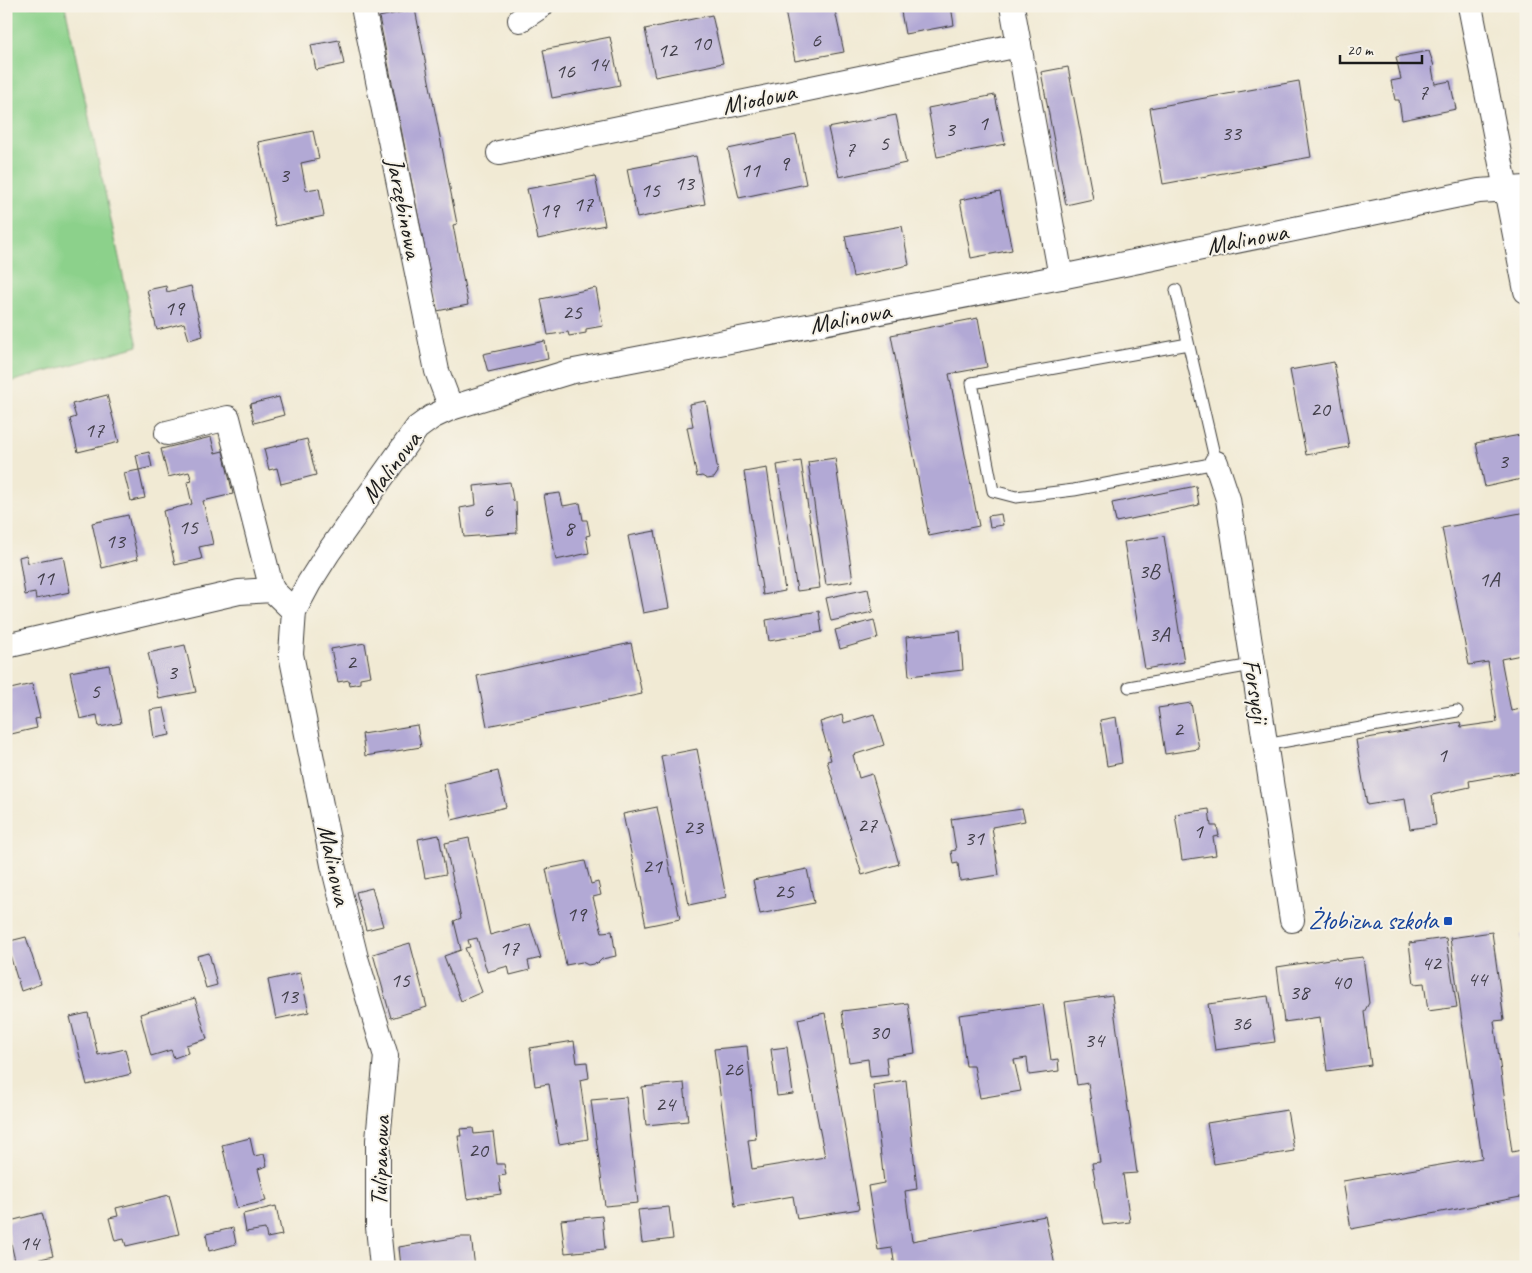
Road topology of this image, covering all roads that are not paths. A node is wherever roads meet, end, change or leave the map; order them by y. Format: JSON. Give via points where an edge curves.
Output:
{"nodes":[{"id":1,"x":541,"y":6,"type":"edge"},
{"id":2,"x":1012,"y":6,"type":"edge"},
{"id":3,"x":1470,"y":6,"type":"edge"},
{"id":4,"x":364,"y":9,"type":"edge"},
{"id":5,"x":520,"y":20,"type":"dead end"},
{"id":6,"x":1019,"y":45,"type":"junction"},
{"id":7,"x":499,"y":154,"type":"dead end"},
{"id":8,"x":1516,"y":189,"type":"edge"},
{"id":9,"x":1061,"y":277,"type":"junction"},
{"id":10,"x":1176,"y":290,"type":"dead end"},
{"id":11,"x":1526,"y":291,"type":"edge"},
{"id":12,"x":1188,"y":344,"type":"junction"},
{"id":13,"x":451,"y":408,"type":"junction"},
{"id":14,"x":167,"y":433,"type":"dead end"},
{"id":15,"x":1216,"y":463,"type":"junction"},
{"id":16,"x":272,"y":590,"type":"junction"},
{"id":17,"x":294,"y":611,"type":"junction"},
{"id":18,"x":6,"y":646,"type":"edge"},
{"id":19,"x":1252,"y":665,"type":"junction"},
{"id":20,"x":1129,"y":687,"type":"dead end"},
{"id":21,"x":1457,"y":711,"type":"dead end"},
{"id":22,"x":1264,"y":745,"type":"junction"},
{"id":23,"x":1292,"y":920,"type":"dead end"},
{"id":24,"x":386,"y":1056,"type":"joint"},
{"id":25,"x":382,"y":1267,"type":"edge"}],
"edges":[{"from":1,"to":5,"type":"street"},
{"from":2,"to":6,"type":"street"},
{"from":3,"to":8,"type":"street"},
{"from":4,"to":13,"type":"street","name":"Jarzębinowa","via":[[437,371]]},
{"from":6,"to":7,"type":"street","name":"Miodowa"},
{"from":6,"to":9,"type":"street"},
{"from":8,"to":9,"type":"street","name":"Malinowa","via":[[1478,191]]},
{"from":8,"to":11,"type":"street"},
{"from":9,"to":13,"type":"street","name":"Malinowa","via":[[569,372]]},
{"from":10,"to":12,"type":"lane"},
{"from":12,"to":15,"type":"lane"},
{"from":12,"to":15,"type":"lane","via":[[972,383],[993,491],[1016,497],[1074,490]]},
{"from":13,"to":17,"type":"street","name":"Malinowa","via":[[417,428],[328,553]]},
{"from":14,"to":16,"type":"street","via":[[228,418]]},
{"from":15,"to":19,"type":"street","name":"Forsycji","via":[[1228,499]]},
{"from":16,"to":17,"type":"street"},
{"from":16,"to":18,"type":"street","via":[[239,592]]},
{"from":17,"to":24,"type":"street","name":"Malinowa","via":[[291,654],[333,865],[356,958]]},
{"from":19,"to":20,"type":"lane"},
{"from":19,"to":22,"type":"street","name":"Forsycji"},
{"from":21,"to":22,"type":"lane"},
{"from":22,"to":23,"type":"street","name":"Forsycji"},
{"from":24,"to":25,"type":"street","name":"Tulipanowa","via":[[378,1140],[378,1227]]}]}
